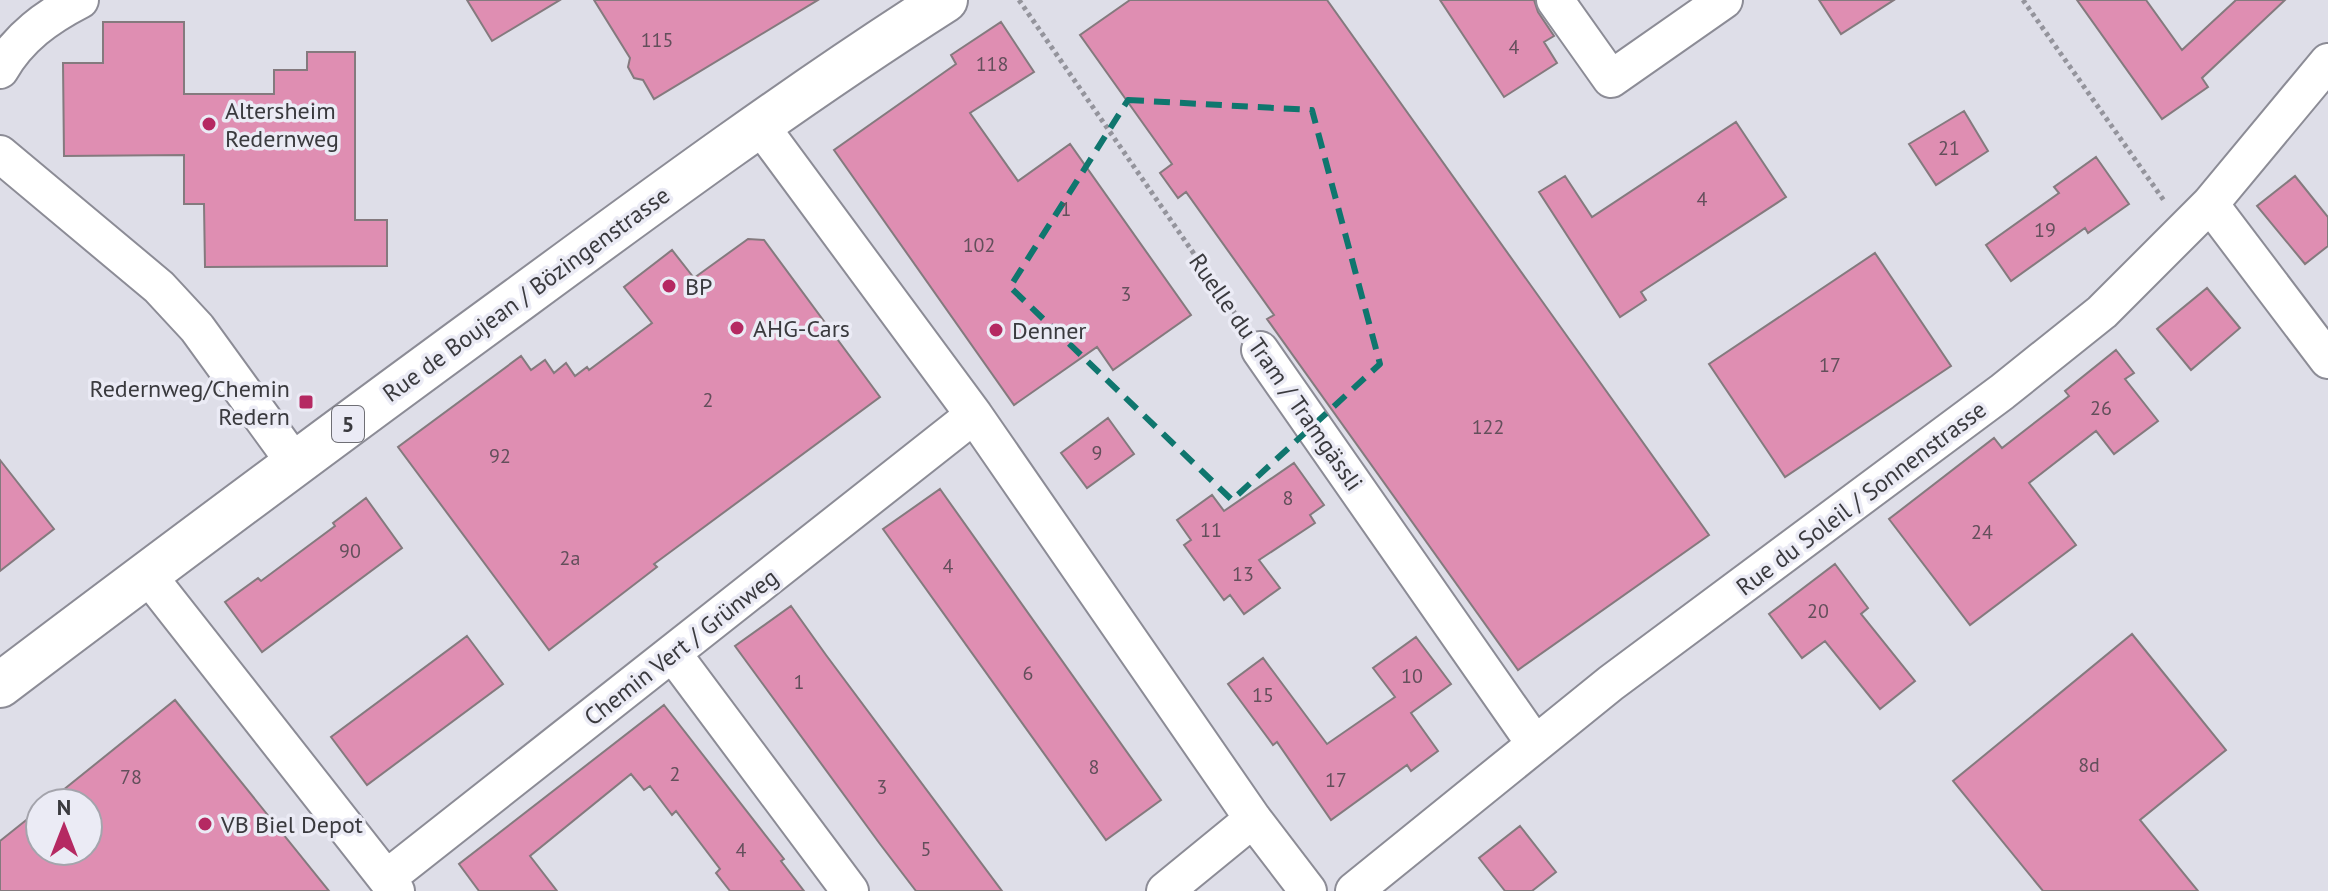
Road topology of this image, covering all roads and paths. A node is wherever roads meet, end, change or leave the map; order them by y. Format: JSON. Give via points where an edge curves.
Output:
{"nodes":[{"id":1,"x":80,"y":0,"type":"edge"},
{"id":2,"x":945,"y":0,"type":"edge"},
{"id":3,"x":1019,"y":0,"type":"edge"},
{"id":4,"x":1555,"y":0,"type":"edge"},
{"id":5,"x":1724,"y":0,"type":"edge"},
{"id":6,"x":2023,"y":0,"type":"edge"},
{"id":7,"x":2328,"y":62,"type":"edge"},
{"id":8,"x":0,"y":70,"type":"edge"},
{"id":9,"x":759,"y":124,"type":"junction"},
{"id":10,"x":0,"y":154,"type":"edge"},
{"id":11,"x":2210,"y":204,"type":"junction"},
{"id":12,"x":2184,"y":230,"type":"junction"},
{"id":13,"x":1260,"y":350,"type":"joint"},
{"id":14,"x":2328,"y":360,"type":"edge"},
{"id":15,"x":974,"y":415,"type":"junction"},
{"id":16,"x":295,"y":463,"type":"junction"},
{"id":17,"x":146,"y":573,"type":"junction"},
{"id":18,"x":673,"y":654,"type":"junction"},
{"id":19,"x":0,"y":685,"type":"edge"},
{"id":20,"x":1535,"y":744,"type":"junction"},
{"id":21,"x":1253,"y":819,"type":"junction"},
{"id":22,"x":392,"y":885,"type":"edge"},
{"id":23,"x":850,"y":891,"type":"edge"},
{"id":24,"x":1165,"y":891,"type":"edge"},
{"id":25,"x":1308,"y":891,"type":"edge"},
{"id":26,"x":1354,"y":891,"type":"edge"}],
"edges":[{"from":1,"to":8,"type":"street","via":[[24,38]]},
{"from":2,"to":9,"type":"main road","name":"Rue de Boujean / Bözingenstrasse","number":"5"},
{"from":3,"to":13,"type":"path","name":"Ruelle du Tram / Tramgässli"},
{"from":4,"to":5,"type":"street","via":[[1611,79]]},
{"from":6,"to":12,"type":"path"},
{"from":7,"to":11,"type":"street","name":"Rue du Soleil / Sonnenstrasse"},
{"from":9,"to":15,"type":"street"},
{"from":9,"to":16,"type":"main road","name":"Rue de Boujean / Bözingenstrasse","number":"5"},
{"from":10,"to":16,"type":"street","via":[[159,287],[197,328]]},
{"from":11,"to":12,"type":"street","name":"Rue du Soleil / Sonnenstrasse"},
{"from":11,"to":14,"type":"street"},
{"from":12,"to":20,"type":"street","name":"Rue du Soleil / Sonnenstrasse","via":[[2102,312],[2002,392]]},
{"from":13,"to":20,"type":"street","name":"Ruelle du Tram / Tramgässli"},
{"from":15,"to":18,"type":"street","name":"Chemin Vert / Grünweg"},
{"from":15,"to":21,"type":"street"},
{"from":16,"to":17,"type":"main road","name":"Rue de Boujean / Bözingenstrasse","number":"5"},
{"from":17,"to":19,"type":"main road","name":"Rue de Boujean / Bözingenstrasse","number":"5"},
{"from":17,"to":22,"type":"street"},
{"from":18,"to":22,"type":"street","name":"Chemin Vert / Grünweg"},
{"from":18,"to":23,"type":"street"},
{"from":20,"to":26,"type":"street","name":"Rue du Soleil / Sonnenstrasse"},
{"from":21,"to":24,"type":"street"},
{"from":21,"to":25,"type":"street"}]}
